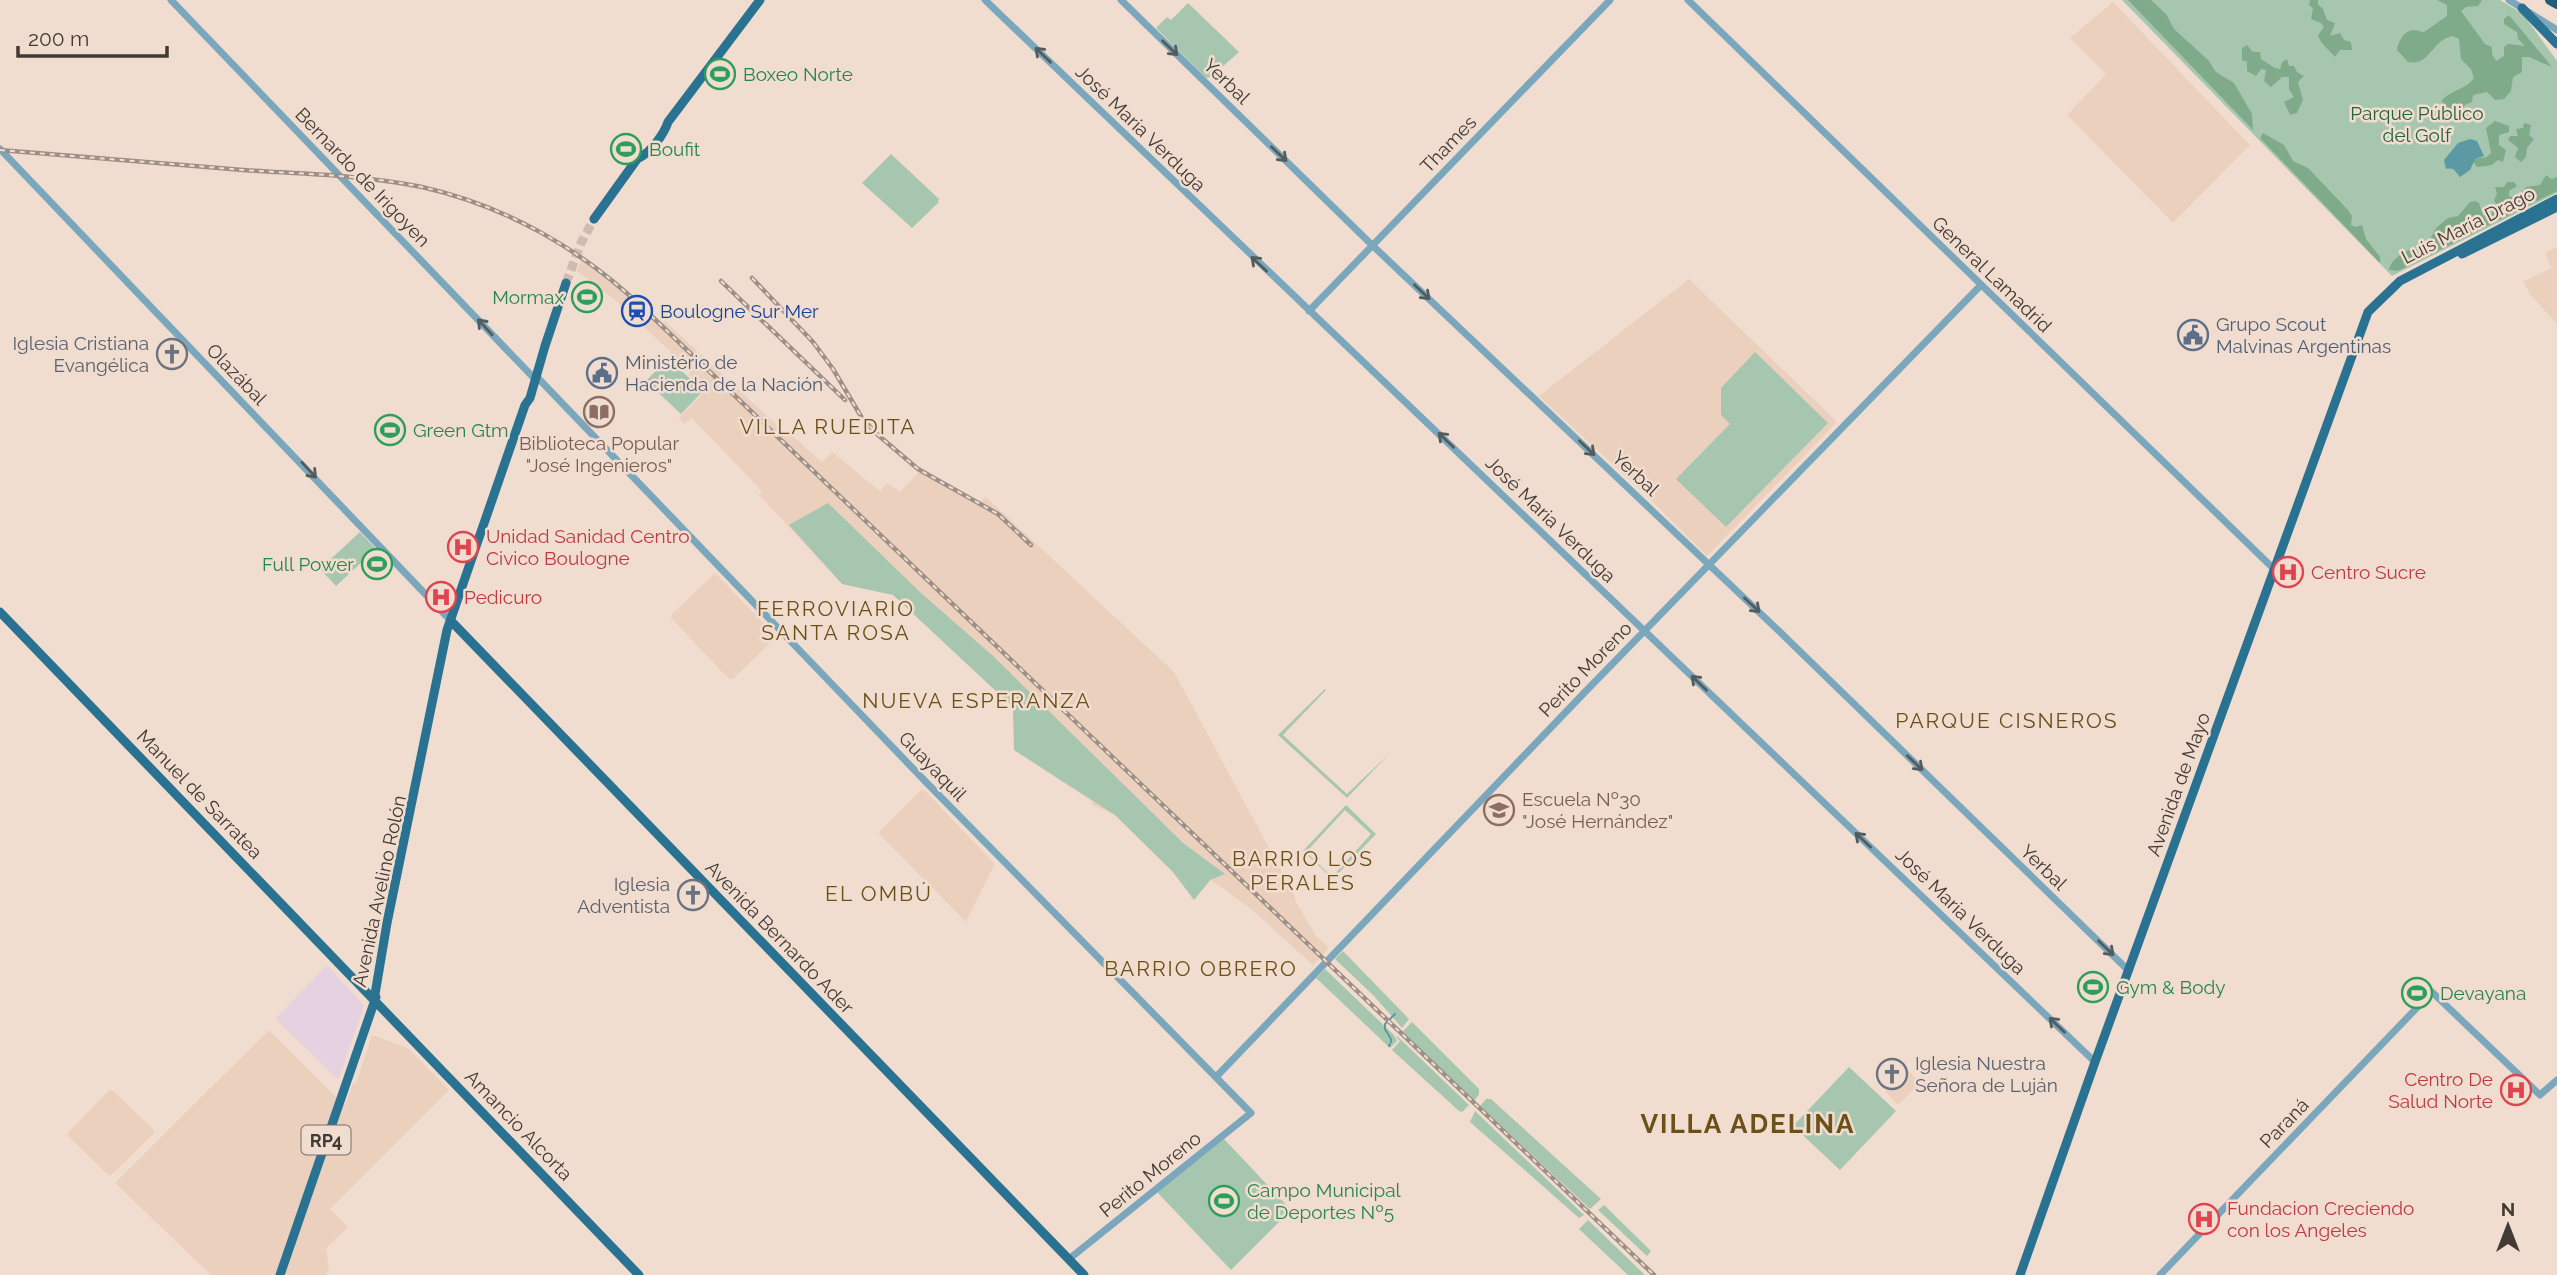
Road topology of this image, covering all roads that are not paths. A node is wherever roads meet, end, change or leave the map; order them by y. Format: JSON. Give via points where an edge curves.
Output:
{"nodes":[{"id":1,"x":171,"y":0,"type":"edge"},
{"id":2,"x":760,"y":0,"type":"edge"},
{"id":3,"x":985,"y":0,"type":"edge"},
{"id":4,"x":1121,"y":0,"type":"edge"},
{"id":5,"x":1610,"y":0,"type":"edge"},
{"id":6,"x":1688,"y":0,"type":"edge"},
{"id":7,"x":2509,"y":0,"type":"edge"},
{"id":8,"x":2550,"y":0,"type":"edge"},
{"id":9,"x":2557,"y":4,"type":"edge"},
{"id":10,"x":2522,"y":8,"type":"junction"},
{"id":11,"x":2557,"y":30,"type":"edge"},
{"id":12,"x":2557,"y":44,"type":"edge"},
{"id":13,"x":0,"y":149,"type":"edge"},
{"id":14,"x":2557,"y":199,"type":"edge"},
{"id":15,"x":2557,"y":207,"type":"edge"},
{"id":16,"x":594,"y":219,"type":"tunnel mouth"},
{"id":17,"x":1372,"y":245,"type":"junction"},
{"id":18,"x":566,"y":283,"type":"tunnel mouth"},
{"id":19,"x":1981,"y":285,"type":"junction"},
{"id":20,"x":2398,"y":285,"type":"junction"},
{"id":21,"x":2372,"y":306,"type":"joint"},
{"id":22,"x":1309,"y":311,"type":"junction"},
{"id":23,"x":534,"y":377,"type":"junction"},
{"id":24,"x":1709,"y":564,"type":"junction"},
{"id":25,"x":2274,"y":570,"type":"junction"},
{"id":26,"x":0,"y":612,"type":"edge"},
{"id":27,"x":0,"y":619,"type":"edge"},
{"id":28,"x":452,"y":622,"type":"junction"},
{"id":29,"x":1644,"y":631,"type":"junction"},
{"id":30,"x":2129,"y":971,"type":"junction"},
{"id":31,"x":373,"y":1003,"type":"junction"},
{"id":32,"x":2095,"y":1062,"type":"junction"},
{"id":33,"x":1216,"y":1077,"type":"junction"},
{"id":34,"x":2557,"y":1080,"type":"edge"},
{"id":35,"x":1251,"y":1113,"type":"joint"},
{"id":36,"x":1069,"y":1259,"type":"junction"},
{"id":37,"x":280,"y":1275,"type":"edge"},
{"id":38,"x":633,"y":1275,"type":"edge"},
{"id":39,"x":639,"y":1275,"type":"edge"},
{"id":40,"x":1084,"y":1275,"type":"edge"},
{"id":41,"x":2020,"y":1275,"type":"edge"},
{"id":42,"x":2160,"y":1275,"type":"edge"}],
"edges":[{"from":23,"to":1,"type":"street","name":"Bernardo de Irigoyen","one_way":true},
{"from":2,"to":16,"type":"main road"},
{"from":22,"to":3,"type":"street","name":"José Maria Verduga","one_way":true},
{"from":4,"to":17,"type":"street","name":"Yerbal","one_way":true},
{"from":5,"to":17,"type":"street","name":"Thames"},
{"from":6,"to":19,"type":"street","name":"General Lamadrid"},
{"from":7,"to":10,"type":"street"},
{"from":8,"to":9,"type":"highway"},
{"from":10,"to":11,"type":"street"},
{"from":10,"to":12,"type":"main road"},
{"from":13,"to":28,"type":"street","name":"Olazábal","one_way":true},
{"from":14,"to":20,"type":"main road","name":"Luis María Drago"},
{"from":15,"to":20,"type":"main road","name":"Luis María Drago"},
{"from":17,"to":22,"type":"street","name":"Thames"},
{"from":17,"to":24,"type":"street","name":"Yerbal","one_way":true},
{"from":18,"to":23,"type":"main road","name":"Avenida Avelino Rolón","number":"RP4"},
{"from":19,"to":24,"type":"street","name":"Perito Moreno"},
{"from":19,"to":25,"type":"street","name":"General Lamadrid"},
{"from":20,"to":21,"type":"main road","name":"Luis María Drago"},
{"from":21,"to":25,"type":"main road","name":"Avenida de Mayo"},
{"from":29,"to":22,"type":"street","name":"José Maria Verduga","one_way":true},
{"from":23,"to":28,"type":"main road","name":"Avenida Avelino Rolón","number":"RP4"},
{"from":23,"to":33,"type":"street","name":"Guayaquil"},
{"from":24,"to":29,"type":"street","name":"Perito Moreno"},
{"from":24,"to":30,"type":"street","name":"Yerbal","one_way":true},
{"from":25,"to":30,"type":"main road","name":"Avenida de Mayo"},
{"from":26,"to":31,"type":"main road","name":"Manuel de Sarratea"},
{"from":27,"to":31,"type":"main road"},
{"from":28,"to":31,"type":"main road","name":"Avenida Avelino Rolón","number":"RP4","via":[[379,992]]},
{"from":28,"to":36,"type":"main road","name":"Avenida Bernardo Ader"},
{"from":32,"to":29,"type":"street","name":"José Maria Verduga","one_way":true},
{"from":29,"to":33,"type":"street","name":"Perito Moreno"},
{"from":30,"to":32,"type":"main road","name":"Avenida de Mayo"},
{"from":31,"to":37,"type":"main road","number":"RP4"},
{"from":31,"to":38,"type":"main road"},
{"from":31,"to":39,"type":"main road","name":"Amancio Alcorta"},
{"from":32,"to":41,"type":"main road","name":"Avenida de Mayo"},
{"from":33,"to":35,"type":"street","name":"Guayaquil"},
{"from":34,"to":42,"type":"street","name":"Paraná","via":[[2540,1095],[2432,992]]},
{"from":35,"to":36,"type":"street","name":"Perito Moreno"},
{"from":36,"to":40,"type":"main road","name":"Avenida Bernardo Ader"}]}
